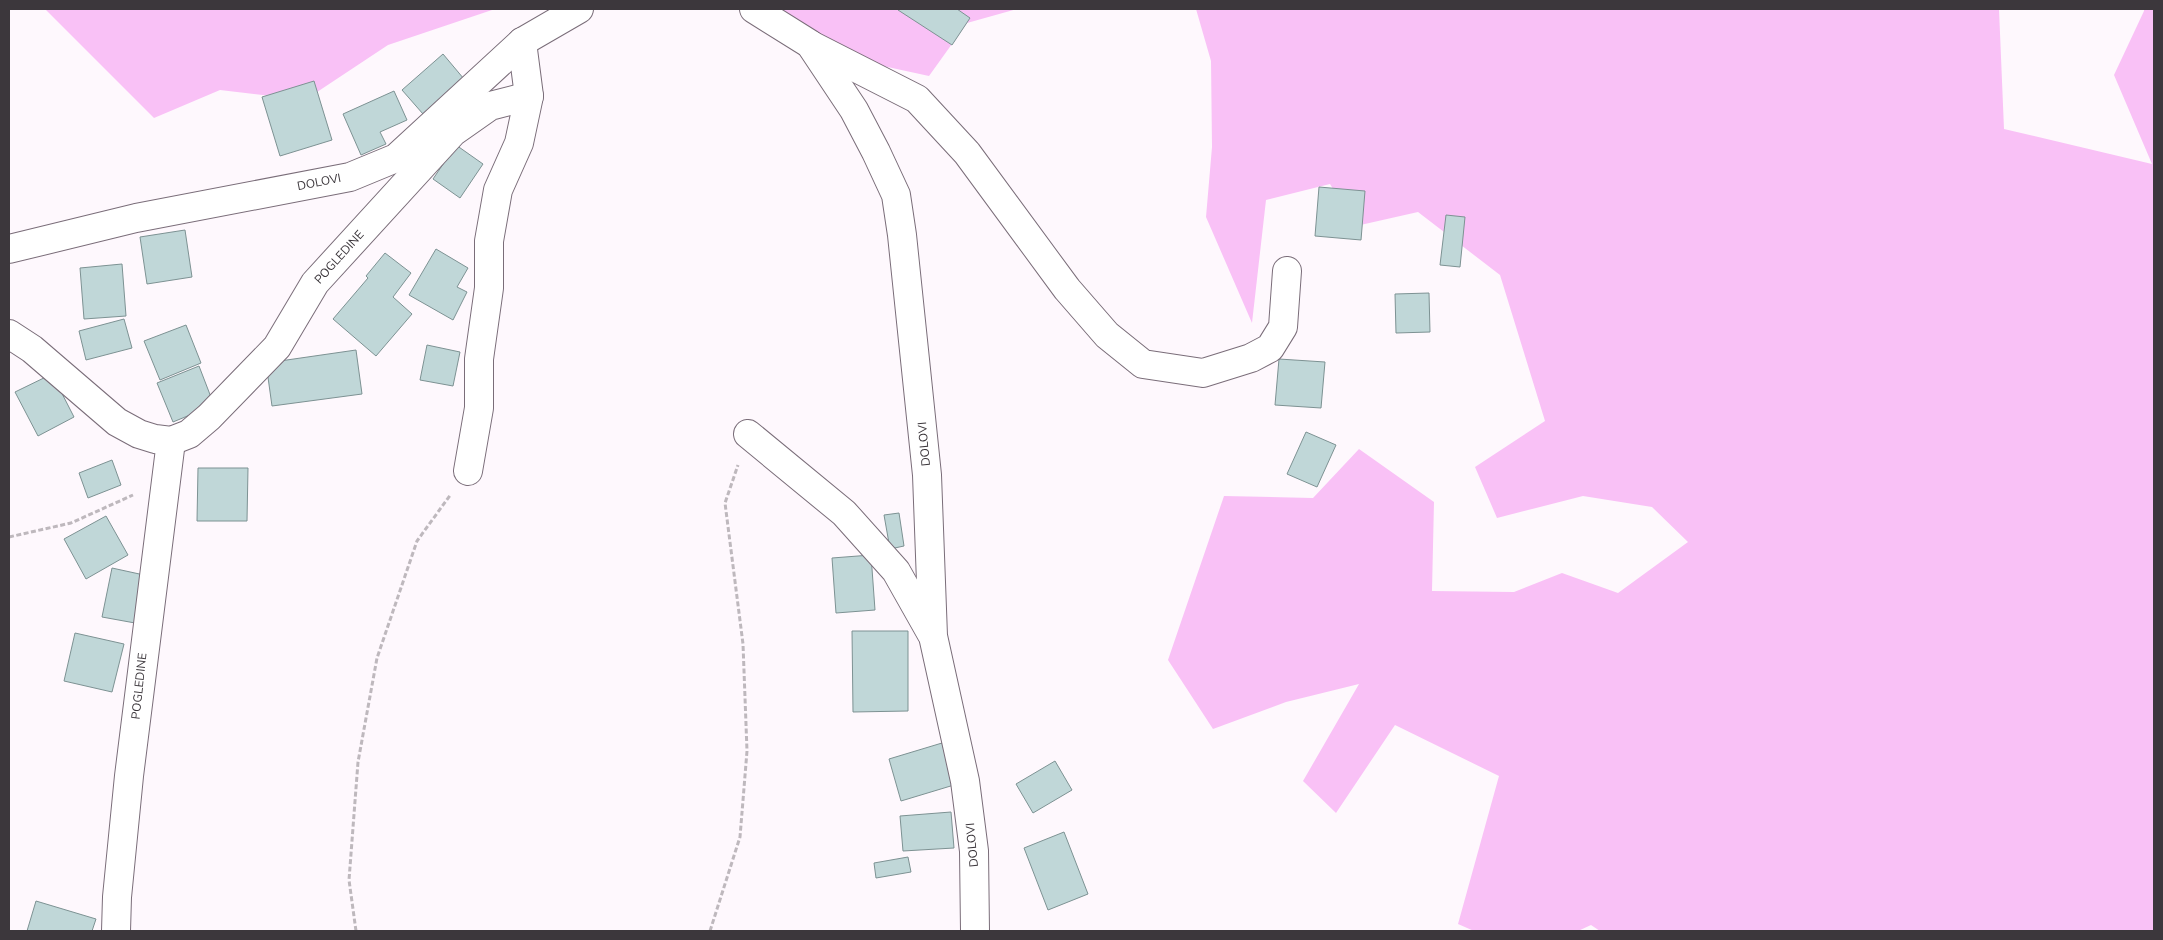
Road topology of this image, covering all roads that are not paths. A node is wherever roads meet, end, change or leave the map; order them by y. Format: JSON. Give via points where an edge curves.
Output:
{"nodes":[{"id":1,"x":579,"y":9,"type":"edge"},
{"id":2,"x":754,"y":9,"type":"edge"},
{"id":3,"x":522,"y":42,"type":"junction"},
{"id":4,"x":810,"y":44,"type":"junction"},
{"id":5,"x":529,"y":96,"type":"junction"},
{"id":6,"x":9,"y":249,"type":"edge"},
{"id":7,"x":1287,"y":271,"type":"dead end"},
{"id":8,"x":9,"y":334,"type":"edge"},
{"id":9,"x":748,"y":434,"type":"road end"},
{"id":10,"x":171,"y":441,"type":"junction"},
{"id":11,"x":468,"y":471,"type":"road end"},
{"id":12,"x":933,"y":636,"type":"junction"},
{"id":13,"x":116,"y":931,"type":"edge"},
{"id":14,"x":975,"y":931,"type":"edge"}],
"edges":[{"from":1,"to":3,"type":"street","name":"DOLOVI"},
{"from":2,"to":4,"type":"street","name":"DOLOVI"},
{"from":3,"to":5,"type":"street"},
{"from":3,"to":6,"type":"street","name":"DOLOVI","via":[[396,158],[350,177],[136,218]]},
{"from":4,"to":7,"type":"street","via":[[917,99],[967,153],[1067,289],[1107,335],[1143,364],[1203,373],[1251,358],[1270,348],[1284,327]]},
{"from":4,"to":12,"type":"street","name":"DOLOVI","via":[[854,110],[896,195],[927,475]]},
{"from":5,"to":10,"type":"street","name":"POGLEDINE","via":[[490,106],[452,132],[315,283],[277,347],[189,434]]},
{"from":5,"to":11,"type":"street","via":[[519,143],[498,190],[490,232],[489,288],[479,359],[479,408]]},
{"from":8,"to":10,"type":"street","via":[[32,349],[117,422],[139,434]]},
{"from":9,"to":12,"type":"street","via":[[844,513],[896,571]]},
{"from":10,"to":13,"type":"street","name":"POGLEDINE","via":[[129,776]]},
{"from":12,"to":14,"type":"street","name":"DOLOVI","via":[[965,780],[974,851]]}]}
